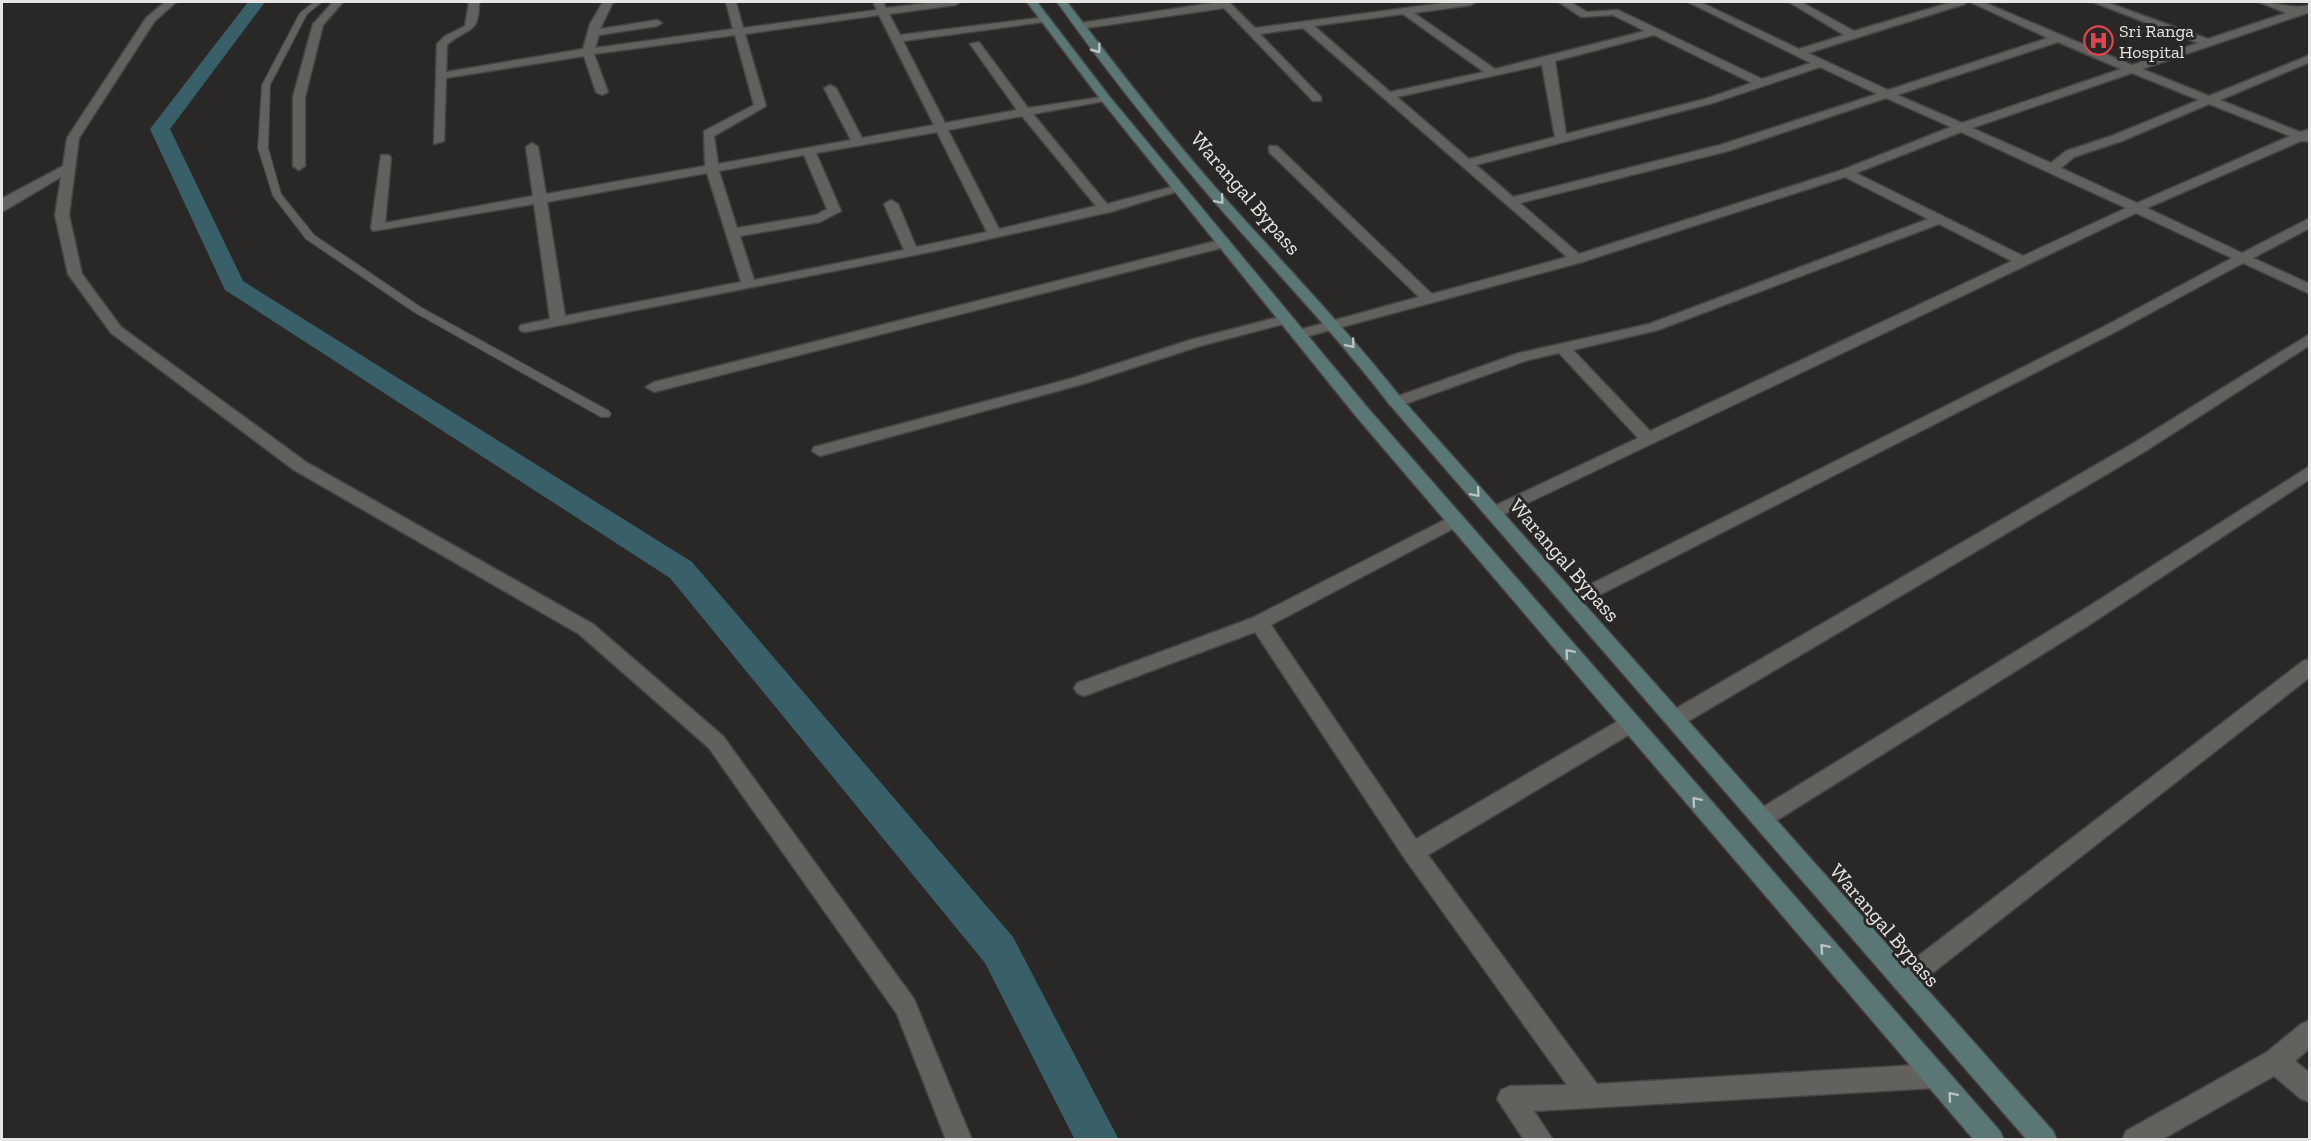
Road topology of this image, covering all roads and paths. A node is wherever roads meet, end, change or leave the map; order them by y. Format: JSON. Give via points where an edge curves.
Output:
{"nodes":[{"id":1,"x":171,"y":2,"type":"edge"},
{"id":2,"x":318,"y":2,"type":"edge"},
{"id":3,"x":338,"y":2,"type":"edge"},
{"id":4,"x":474,"y":2,"type":"edge"},
{"id":5,"x":608,"y":2,"type":"edge"},
{"id":6,"x":731,"y":2,"type":"edge"},
{"id":7,"x":877,"y":2,"type":"edge"},
{"id":8,"x":955,"y":2,"type":"edge"},
{"id":9,"x":1032,"y":2,"type":"edge"},
{"id":10,"x":1062,"y":2,"type":"edge"},
{"id":11,"x":1470,"y":2,"type":"edge"},
{"id":12,"x":1564,"y":2,"type":"edge"},
{"id":13,"x":1693,"y":2,"type":"edge"},
{"id":14,"x":1794,"y":2,"type":"edge"},
{"id":15,"x":1961,"y":2,"type":"edge"},
{"id":16,"x":1975,"y":2,"type":"edge"},
{"id":17,"x":2098,"y":2,"type":"edge"},
{"id":18,"x":2264,"y":2,"type":"edge"},
{"id":19,"x":1226,"y":3,"type":"edge"},
{"id":20,"x":2310,"y":8,"type":"edge"},
{"id":21,"x":1405,"y":10,"type":"junction"},
{"id":22,"x":2295,"y":12,"type":"junction"},
{"id":23,"x":883,"y":13,"type":"junction"},
{"id":24,"x":1043,"y":19,"type":"junction"},
{"id":25,"x":657,"y":23,"type":"dead end"},
{"id":26,"x":1305,"y":24,"type":"junction"},
{"id":27,"x":1080,"y":26,"type":"junction"},
{"id":28,"x":1252,"y":32,"type":"junction"},
{"id":29,"x":1655,"y":32,"type":"junction"},
{"id":30,"x":594,"y":33,"type":"junction"},
{"id":31,"x":740,"y":33,"type":"junction"},
{"id":32,"x":1853,"y":35,"type":"junction"},
{"id":33,"x":2058,"y":38,"type":"junction"},
{"id":34,"x":896,"y":39,"type":"junction"},
{"id":35,"x":2208,"y":42,"type":"junction"},
{"id":36,"x":975,"y":44,"type":"dead end"},
{"id":37,"x":588,"y":52,"type":"junction"},
{"id":38,"x":1799,"y":52,"type":"junction"},
{"id":39,"x":2310,"y":58,"type":"edge"},
{"id":40,"x":1550,"y":59,"type":"junction"},
{"id":41,"x":1821,"y":63,"type":"junction"},
{"id":42,"x":2131,"y":69,"type":"junction"},
{"id":43,"x":1493,"y":73,"type":"junction"},
{"id":44,"x":440,"y":76,"type":"junction"},
{"id":45,"x":1761,"y":83,"type":"junction"},
{"id":46,"x":830,"y":88,"type":"dead end"},
{"id":47,"x":602,"y":92,"type":"dead end"},
{"id":48,"x":1885,"y":93,"type":"junction"},
{"id":49,"x":1386,"y":96,"type":"junction"},
{"id":50,"x":1105,"y":98,"type":"junction"},
{"id":51,"x":1317,"y":99,"type":"dead end"},
{"id":52,"x":2211,"y":99,"type":"junction"},
{"id":53,"x":1025,"y":113,"type":"junction"},
{"id":54,"x":1960,"y":128,"type":"junction"},
{"id":55,"x":940,"y":129,"type":"junction"},
{"id":56,"x":2306,"y":136,"type":"edge"},
{"id":57,"x":1561,"y":139,"type":"junction"},
{"id":58,"x":438,"y":141,"type":"dead end"},
{"id":59,"x":859,"y":143,"type":"junction"},
{"id":60,"x":532,"y":147,"type":"dead end"},
{"id":61,"x":1273,"y":149,"type":"dead end"},
{"id":62,"x":808,"y":152,"type":"junction"},
{"id":63,"x":385,"y":158,"type":"dead end"},
{"id":64,"x":1465,"y":164,"type":"junction"},
{"id":65,"x":299,"y":166,"type":"dead end"},
{"id":66,"x":70,"y":167,"type":"junction"},
{"id":67,"x":2054,"y":169,"type":"junction"},
{"id":68,"x":712,"y":170,"type":"junction"},
{"id":69,"x":1846,"y":172,"type":"junction"},
{"id":70,"x":1179,"y":189,"type":"junction"},
{"id":71,"x":539,"y":201,"type":"junction"},
{"id":72,"x":4,"y":202,"type":"edge"},
{"id":73,"x":1509,"y":202,"type":"junction"},
{"id":74,"x":891,"y":204,"type":"dead end"},
{"id":75,"x":1105,"y":209,"type":"junction"},
{"id":76,"x":2134,"y":209,"type":"junction"},
{"id":77,"x":1940,"y":219,"type":"junction"},
{"id":78,"x":2310,"y":222,"type":"edge"},
{"id":79,"x":732,"y":233,"type":"junction"},
{"id":80,"x":994,"y":233,"type":"junction"},
{"id":81,"x":1224,"y":243,"type":"junction"},
{"id":82,"x":911,"y":251,"type":"junction"},
{"id":83,"x":2240,"y":258,"type":"junction"},
{"id":84,"x":1577,"y":259,"type":"junction"},
{"id":85,"x":2023,"y":261,"type":"junction"},
{"id":86,"x":749,"y":285,"type":"junction"},
{"id":87,"x":2310,"y":290,"type":"edge"},
{"id":88,"x":1428,"y":298,"type":"junction"},
{"id":89,"x":1286,"y":319,"type":"junction"},
{"id":90,"x":558,"y":321,"type":"junction"},
{"id":91,"x":1334,"y":325,"type":"junction"},
{"id":92,"x":526,"y":328,"type":"dead end"},
{"id":93,"x":1300,"y":334,"type":"junction"},
{"id":94,"x":2310,"y":338,"type":"edge"},
{"id":95,"x":1562,"y":347,"type":"junction"},
{"id":96,"x":654,"y":387,"type":"dead end"},
{"id":97,"x":1396,"y":402,"type":"junction"},
{"id":98,"x":605,"y":414,"type":"dead end"},
{"id":99,"x":1649,"y":440,"type":"junction"},
{"id":100,"x":820,"y":451,"type":"dead end"},
{"id":101,"x":2310,"y":471,"type":"edge"},
{"id":102,"x":1494,"y":513,"type":"junction"},
{"id":103,"x":1456,"y":520,"type":"junction"},
{"id":104,"x":1572,"y":602,"type":"junction"},
{"id":105,"x":1258,"y":623,"type":"junction"},
{"id":106,"x":2310,"y":666,"type":"edge"},
{"id":107,"x":1084,"y":688,"type":"dead end"},
{"id":108,"x":1676,"y":719,"type":"junction"},
{"id":109,"x":1630,"y":724,"type":"junction"},
{"id":110,"x":1763,"y":818,"type":"junction"},
{"id":111,"x":1413,"y":852,"type":"junction"},
{"id":112,"x":1904,"y":981,"type":"junction"},
{"id":113,"x":2310,"y":1032,"type":"edge"},
{"id":114,"x":2276,"y":1061,"type":"junction"},
{"id":115,"x":1935,"y":1076,"type":"junction"},
{"id":116,"x":2310,"y":1090,"type":"edge"},
{"id":117,"x":1591,"y":1097,"type":"junction"},
{"id":118,"x":959,"y":1140,"type":"edge"},
{"id":119,"x":1540,"y":1140,"type":"edge"},
{"id":120,"x":1991,"y":1140,"type":"edge"},
{"id":121,"x":2044,"y":1140,"type":"edge"},
{"id":122,"x":2135,"y":1140,"type":"edge"}],
"edges":[{"from":1,"to":66,"type":"street","via":[[150,20],[73,138]]},
{"from":2,"to":98,"type":"lane","via":[[304,13],[266,85],[263,148],[276,194],[310,237],[408,304]]},
{"from":3,"to":65,"type":"street","via":[[318,24],[299,97]]},
{"from":4,"to":44,"type":"street","via":[[474,21],[469,29],[442,44]]},
{"from":5,"to":30,"type":"street"},
{"from":6,"to":31,"type":"street"},
{"from":7,"to":23,"type":"street"},
{"from":8,"to":23,"type":"street"},
{"from":9,"to":24,"type":"main road"},
{"from":10,"to":27,"type":"main road","name":"Warangal Bypass"},
{"from":11,"to":21,"type":"street"},
{"from":12,"to":29,"type":"street","via":[[1585,15],[1614,12]]},
{"from":13,"to":38,"type":"street"},
{"from":14,"to":32,"type":"street"},
{"from":15,"to":32,"type":"street"},
{"from":16,"to":33,"type":"street"},
{"from":17,"to":35,"type":"street"},
{"from":18,"to":22,"type":"street"},
{"from":19,"to":27,"type":"street"},
{"from":19,"to":28,"type":"street"},
{"from":20,"to":22,"type":"street"},
{"from":21,"to":26,"type":"street"},
{"from":21,"to":43,"type":"street"},
{"from":22,"to":35,"type":"street"},
{"from":23,"to":31,"type":"street"},
{"from":23,"to":34,"type":"street"},
{"from":24,"to":34,"type":"street"},
{"from":24,"to":50,"type":"main road"},
{"from":25,"to":30,"type":"street"},
{"from":26,"to":28,"type":"street"},
{"from":26,"to":49,"type":"street"},
{"from":27,"to":91,"type":"main road","name":"Warangal Bypass","one_way":true,"via":[[1212,190]]},
{"from":28,"to":51,"type":"street"},
{"from":29,"to":40,"type":"street"},
{"from":29,"to":45,"type":"street"},
{"from":30,"to":37,"type":"street"},
{"from":31,"to":37,"type":"street"},
{"from":31,"to":68,"type":"street","via":[[760,106],[708,134]]},
{"from":32,"to":38,"type":"street"},
{"from":33,"to":42,"type":"street"},
{"from":33,"to":48,"type":"street"},
{"from":34,"to":55,"type":"street"},
{"from":35,"to":42,"type":"street"},
{"from":36,"to":53,"type":"street"},
{"from":37,"to":44,"type":"street"},
{"from":37,"to":47,"type":"street"},
{"from":38,"to":41,"type":"street"},
{"from":39,"to":52,"type":"street"},
{"from":40,"to":43,"type":"street"},
{"from":40,"to":57,"type":"street"},
{"from":41,"to":45,"type":"street"},
{"from":41,"to":48,"type":"street"},
{"from":42,"to":52,"type":"street"},
{"from":42,"to":54,"type":"street"},
{"from":43,"to":49,"type":"street"},
{"from":44,"to":58,"type":"street"},
{"from":45,"to":57,"type":"street","via":[[1709,101]]},
{"from":46,"to":59,"type":"street"},
{"from":48,"to":54,"type":"street"},
{"from":48,"to":73,"type":"street","via":[[1724,148]]},
{"from":49,"to":64,"type":"street"},
{"from":50,"to":53,"type":"street"},
{"from":50,"to":70,"type":"main road"},
{"from":52,"to":56,"type":"street"},
{"from":52,"to":67,"type":"street","via":[[2070,154],[2058,161]]},
{"from":53,"to":55,"type":"street"},
{"from":53,"to":75,"type":"street"},
{"from":54,"to":67,"type":"street"},
{"from":54,"to":69,"type":"street"},
{"from":55,"to":59,"type":"street"},
{"from":55,"to":80,"type":"street"},
{"from":56,"to":76,"type":"street"},
{"from":57,"to":64,"type":"street"},
{"from":59,"to":62,"type":"street"},
{"from":60,"to":71,"type":"street"},
{"from":61,"to":88,"type":"street"},
{"from":62,"to":68,"type":"street"},
{"from":62,"to":79,"type":"street","via":[[834,211],[820,218]]},
{"from":63,"to":71,"type":"street","via":[[378,228]]},
{"from":64,"to":73,"type":"street"},
{"from":66,"to":72,"type":"street"},
{"from":66,"to":118,"type":"street","via":[[62,215],[75,274],[116,330],[300,466],[586,629],[716,742],[906,1007]]},
{"from":67,"to":76,"type":"street"},
{"from":68,"to":71,"type":"street"},
{"from":68,"to":79,"type":"street"},
{"from":69,"to":77,"type":"street"},
{"from":69,"to":84,"type":"street"},
{"from":70,"to":75,"type":"street"},
{"from":70,"to":81,"type":"main road"},
{"from":71,"to":90,"type":"street"},
{"from":73,"to":84,"type":"street"},
{"from":74,"to":82,"type":"street"},
{"from":75,"to":80,"type":"street"},
{"from":76,"to":83,"type":"street"},
{"from":76,"to":85,"type":"street"},
{"from":77,"to":85,"type":"street"},
{"from":77,"to":95,"type":"street","via":[[1653,327]]},
{"from":78,"to":83,"type":"street"},
{"from":79,"to":86,"type":"street"},
{"from":80,"to":82,"type":"street"},
{"from":81,"to":89,"type":"main road"},
{"from":81,"to":96,"type":"street"},
{"from":82,"to":86,"type":"street"},
{"from":83,"to":87,"type":"street"},
{"from":83,"to":104,"type":"street","via":[[2081,344]]},
{"from":84,"to":88,"type":"street"},
{"from":85,"to":99,"type":"street"},
{"from":86,"to":90,"type":"street"},
{"from":88,"to":91,"type":"street"},
{"from":89,"to":93,"type":"main road"},
{"from":89,"to":100,"type":"street"},
{"from":90,"to":92,"type":"street"},
{"from":91,"to":93,"type":"street"},
{"from":91,"to":97,"type":"main road","name":"Warangal Bypass","one_way":true},
{"from":93,"to":103,"type":"main road"},
{"from":94,"to":108,"type":"street","via":[[2138,448]]},
{"from":95,"to":97,"type":"street","via":[[1524,356]]},
{"from":95,"to":99,"type":"street"},
{"from":97,"to":102,"type":"main road","name":"Warangal Bypass","one_way":true},
{"from":99,"to":102,"type":"street"},
{"from":101,"to":110,"type":"street","via":[[2082,620]]},
{"from":102,"to":104,"type":"main road","name":"Warangal Bypass"},
{"from":103,"to":105,"type":"street"},
{"from":109,"to":103,"type":"main road","one_way":true},
{"from":104,"to":108,"type":"main road","name":"Warangal Bypass"},
{"from":105,"to":107,"type":"street"},
{"from":105,"to":111,"type":"street"},
{"from":106,"to":112,"type":"street"},
{"from":108,"to":110,"type":"main road","name":"Warangal Bypass"},
{"from":109,"to":111,"type":"street"},
{"from":115,"to":109,"type":"main road","one_way":true},
{"from":110,"to":112,"type":"main road","name":"Warangal Bypass"},
{"from":111,"to":117,"type":"street"},
{"from":112,"to":121,"type":"main road","name":"Warangal Bypass"},
{"from":113,"to":114,"type":"street"},
{"from":114,"to":116,"type":"street"},
{"from":114,"to":122,"type":"street"},
{"from":115,"to":117,"type":"street"},
{"from":120,"to":115,"type":"main road","one_way":true},
{"from":117,"to":119,"type":"street","via":[[1510,1099]]}]}
